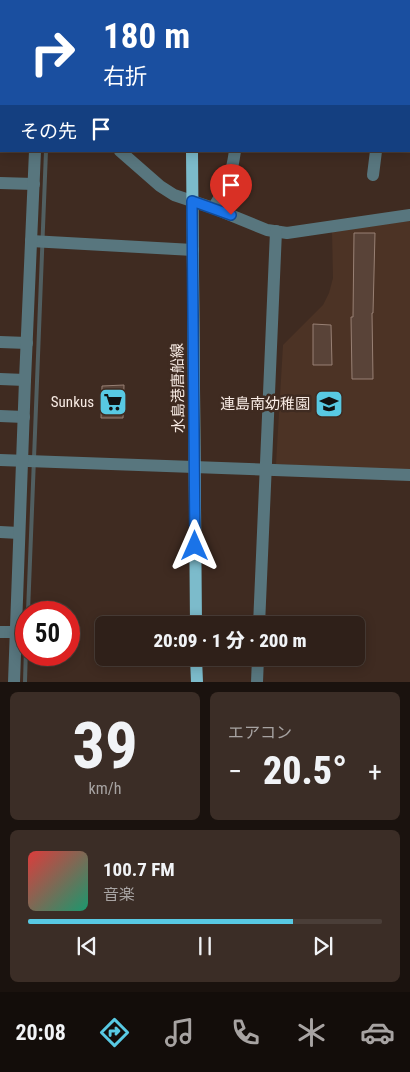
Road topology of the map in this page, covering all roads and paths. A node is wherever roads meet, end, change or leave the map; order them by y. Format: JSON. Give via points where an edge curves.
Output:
{"nodes":[{"id":1,"x":35,"y":152,"type":"edge"},
{"id":2,"x":121,"y":152,"type":"edge"},
{"id":3,"x":192,"y":152,"type":"edge"},
{"id":4,"x":235,"y":152,"type":"edge"},
{"id":5,"x":376,"y":152,"type":"edge"},
{"id":6,"x":373,"y":175,"type":"dead end"},
{"id":7,"x":0,"y":183,"type":"edge"},
{"id":8,"x":34,"y":184,"type":"junction"},
{"id":9,"x":192,"y":201,"type":"junction"},
{"id":10,"x":213,"y":208,"type":"junction"},
{"id":11,"x":410,"y":215,"type":"edge"},
{"id":12,"x":276,"y":232,"type":"junction"},
{"id":13,"x":38,"y":241,"type":"junction"},
{"id":14,"x":193,"y":250,"type":"junction"},
{"id":15,"x":0,"y":342,"type":"edge"},
{"id":16,"x":26,"y":343,"type":"junction"},
{"id":17,"x":0,"y":379,"type":"edge"},
{"id":18,"x":25,"y":380,"type":"junction"},
{"id":19,"x":0,"y":416,"type":"edge"},
{"id":20,"x":24,"y":417,"type":"junction"},
{"id":21,"x":0,"y":460,"type":"edge"},
{"id":22,"x":29,"y":461,"type":"junction"},
{"id":23,"x":195,"y":468,"type":"junction"},
{"id":24,"x":265,"y":468,"type":"junction"},
{"id":25,"x":410,"y":475,"type":"edge"},
{"id":26,"x":0,"y":532,"type":"edge"},
{"id":27,"x":19,"y":533,"type":"junction"},
{"id":28,"x":16,"y":601,"type":"edge"},
{"id":29,"x":196,"y":616,"type":"edge"},
{"id":30,"x":259,"y":616,"type":"edge"},
{"id":31,"x":0,"y":632,"type":"edge"},
{"id":32,"x":15,"y":632,"type":"joint"},
{"id":33,"x":196,"y":666,"type":"edge"},
{"id":34,"x":258,"y":666,"type":"edge"},
{"id":35,"x":14,"y":682,"type":"edge"},
{"id":36,"x":197,"y":682,"type":"edge"},
{"id":37,"x":257,"y":682,"type":"edge"}],
"edges":[{"from":1,"to":8,"type":"street"},
{"from":2,"to":9,"type":"street","via":[[160,186]]},
{"from":3,"to":9,"type":"main road","name":"水島港唐船線"},
{"from":4,"to":10,"type":"street","via":[[232,174]]},
{"from":5,"to":6,"type":"street"},
{"from":7,"to":8,"type":"street"},
{"from":8,"to":13,"type":"street"},
{"from":9,"to":10,"type":"street"},
{"from":9,"to":14,"type":"main road","name":"水島港唐船線"},
{"from":10,"to":12,"type":"street"},
{"from":11,"to":12,"type":"street","via":[[287,234]]},
{"from":12,"to":24,"type":"street"},
{"from":13,"to":14,"type":"street"},
{"from":13,"to":16,"type":"street"},
{"from":14,"to":23,"type":"main road","name":"水島港唐船線"},
{"from":15,"to":16,"type":"street"},
{"from":16,"to":18,"type":"street"},
{"from":17,"to":18,"type":"street"},
{"from":18,"to":20,"type":"street"},
{"from":19,"to":20,"type":"street"},
{"from":20,"to":22,"type":"street"},
{"from":21,"to":22,"type":"street"},
{"from":22,"to":23,"type":"street"},
{"from":22,"to":27,"type":"street"},
{"from":23,"to":24,"type":"street"},
{"from":23,"to":29,"type":"main road","name":"水島港唐船線"},
{"from":24,"to":25,"type":"street"},
{"from":24,"to":30,"type":"street"},
{"from":26,"to":27,"type":"street"},
{"from":27,"to":28,"type":"street"},
{"from":31,"to":32,"type":"street"},
{"from":32,"to":35,"type":"street"},
{"from":33,"to":36,"type":"main road"},
{"from":34,"to":37,"type":"street"}]}
